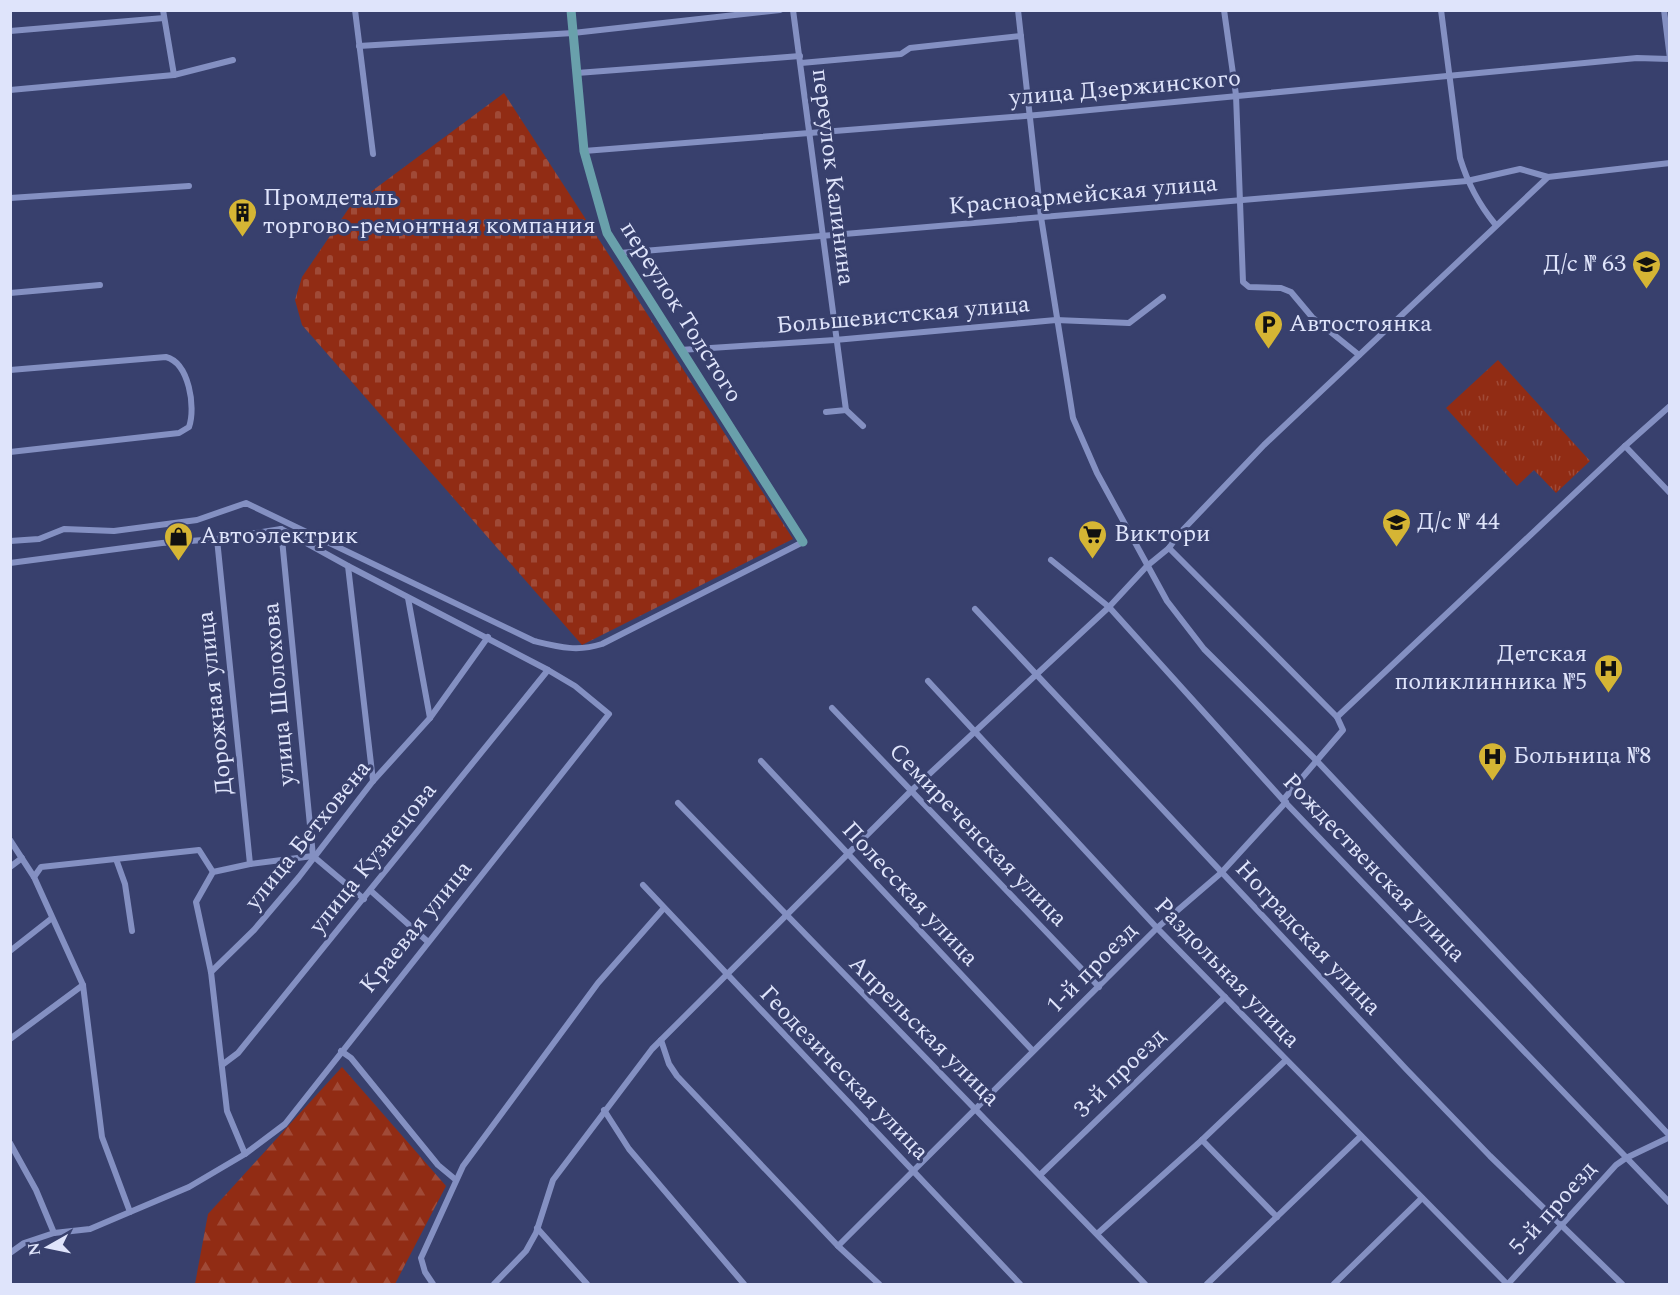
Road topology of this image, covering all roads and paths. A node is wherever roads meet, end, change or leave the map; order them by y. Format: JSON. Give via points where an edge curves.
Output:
{"nodes":[{"id":1,"x":355,"y":10,"type":"edge"},
{"id":2,"x":571,"y":10,"type":"edge"},
{"id":3,"x":780,"y":10,"type":"edge"},
{"id":4,"x":793,"y":10,"type":"edge"},
{"id":5,"x":1018,"y":10,"type":"edge"},
{"id":6,"x":1224,"y":10,"type":"edge"},
{"id":7,"x":1441,"y":10,"type":"edge"},
{"id":8,"x":1664,"y":10,"type":"edge"},
{"id":9,"x":164,"y":14,"type":"edge"},
{"id":10,"x":10,"y":31,"type":"edge"},
{"id":11,"x":573,"y":33,"type":"junction"},
{"id":12,"x":1021,"y":36,"type":"junction"},
{"id":13,"x":359,"y":46,"type":"junction"},
{"id":14,"x":1670,"y":59,"type":"edge"},
{"id":15,"x":233,"y":60,"type":"dead end"},
{"id":16,"x":800,"y":60,"type":"junction"},
{"id":17,"x":577,"y":73,"type":"junction"},
{"id":18,"x":174,"y":75,"type":"junction"},
{"id":19,"x":1450,"y":76,"type":"junction"},
{"id":20,"x":10,"y":90,"type":"edge"},
{"id":21,"x":1236,"y":95,"type":"junction"},
{"id":22,"x":1029,"y":115,"type":"junction"},
{"id":23,"x":808,"y":131,"type":"junction"},
{"id":24,"x":584,"y":150,"type":"junction"},
{"id":25,"x":373,"y":154,"type":"dead end"},
{"id":26,"x":1670,"y":163,"type":"edge"},
{"id":27,"x":1548,"y":177,"type":"junction"},
{"id":28,"x":1467,"y":181,"type":"junction"},
{"id":29,"x":189,"y":186,"type":"dead end"},
{"id":30,"x":10,"y":198,"type":"edge"},
{"id":31,"x":1241,"y":201,"type":"junction"},
{"id":32,"x":1041,"y":217,"type":"junction"},
{"id":33,"x":1495,"y":224,"type":"junction"},
{"id":34,"x":821,"y":235,"type":"junction"},
{"id":35,"x":620,"y":253,"type":"junction"},
{"id":36,"x":100,"y":285,"type":"dead end"},
{"id":37,"x":10,"y":293,"type":"edge"},
{"id":38,"x":1163,"y":297,"type":"dead end"},
{"id":39,"x":1056,"y":320,"type":"junction"},
{"id":40,"x":835,"y":340,"type":"junction"},
{"id":41,"x":680,"y":350,"type":"junction"},
{"id":42,"x":1359,"y":356,"type":"junction"},
{"id":43,"x":10,"y":370,"type":"edge"},
{"id":44,"x":1670,"y":406,"type":"edge"},
{"id":45,"x":846,"y":410,"type":"junction"},
{"id":46,"x":826,"y":412,"type":"dead end"},
{"id":47,"x":862,"y":426,"type":"dead end"},
{"id":48,"x":1625,"y":446,"type":"junction"},
{"id":49,"x":10,"y":452,"type":"edge"},
{"id":50,"x":1670,"y":493,"type":"edge"},
{"id":51,"x":282,"y":529,"type":"junction"},
{"id":52,"x":217,"y":539,"type":"junction"},
{"id":53,"x":10,"y":541,"type":"edge"},
{"id":54,"x":803,"y":542,"type":"joint"},
{"id":55,"x":1169,"y":548,"type":"junction"},
{"id":56,"x":1051,"y":560,"type":"dead end"},
{"id":57,"x":10,"y":563,"type":"edge"},
{"id":58,"x":348,"y":566,"type":"junction"},
{"id":59,"x":1147,"y":566,"type":"junction"},
{"id":60,"x":408,"y":598,"type":"junction"},
{"id":61,"x":1109,"y":607,"type":"junction"},
{"id":62,"x":975,"y":609,"type":"dead end"},
{"id":63,"x":488,"y":637,"type":"junction"},
{"id":64,"x":548,"y":670,"type":"junction"},
{"id":65,"x":1035,"y":675,"type":"junction"},
{"id":66,"x":928,"y":681,"type":"dead end"},
{"id":67,"x":832,"y":708,"type":"dead end"},
{"id":68,"x":1337,"y":717,"type":"junction"},
{"id":69,"x":430,"y":718,"type":"junction"},
{"id":70,"x":975,"y":731,"type":"junction"},
{"id":71,"x":1316,"y":759,"type":"junction"},
{"id":72,"x":760,"y":761,"type":"dead end"},
{"id":73,"x":373,"y":781,"type":"junction"},
{"id":74,"x":911,"y":791,"type":"junction"},
{"id":75,"x":1285,"y":801,"type":"junction"},
{"id":76,"x":678,"y":803,"type":"dead end"},
{"id":77,"x":10,"y":840,"type":"edge"},
{"id":78,"x":848,"y":854,"type":"junction"},
{"id":79,"x":313,"y":856,"type":"junction"},
{"id":80,"x":22,"y":858,"type":"junction"},
{"id":81,"x":116,"y":859,"type":"junction"},
{"id":82,"x":250,"y":864,"type":"junction"},
{"id":83,"x":10,"y":867,"type":"edge"},
{"id":84,"x":213,"y":872,"type":"junction"},
{"id":85,"x":1221,"y":873,"type":"junction"},
{"id":86,"x":34,"y":877,"type":"junction"},
{"id":87,"x":643,"y":885,"type":"dead end"},
{"id":88,"x":371,"y":891,"type":"junction"},
{"id":89,"x":364,"y":899,"type":"junction"},
{"id":90,"x":664,"y":908,"type":"junction"},
{"id":91,"x":785,"y":916,"type":"junction"},
{"id":92,"x":52,"y":918,"type":"junction"},
{"id":93,"x":1157,"y":928,"type":"junction"},
{"id":94,"x":132,"y":931,"type":"dead end"},
{"id":95,"x":428,"y":940,"type":"junction"},
{"id":96,"x":10,"y":951,"type":"edge"},
{"id":97,"x":211,"y":972,"type":"junction"},
{"id":98,"x":725,"y":975,"type":"junction"},
{"id":99,"x":83,"y":985,"type":"junction"},
{"id":100,"x":1099,"y":987,"type":"junction"},
{"id":101,"x":1224,"y":997,"type":"junction"},
{"id":102,"x":10,"y":1039,"type":"edge"},
{"id":103,"x":661,"y":1040,"type":"junction"},
{"id":104,"x":341,"y":1051,"type":"junction"},
{"id":105,"x":1033,"y":1051,"type":"junction"},
{"id":106,"x":1286,"y":1060,"type":"junction"},
{"id":107,"x":222,"y":1065,"type":"junction"},
{"id":108,"x":604,"y":1110,"type":"junction"},
{"id":109,"x":976,"y":1110,"type":"junction"},
{"id":110,"x":1361,"y":1136,"type":"junction"},
{"id":111,"x":1670,"y":1137,"type":"edge"},
{"id":112,"x":1202,"y":1140,"type":"junction"},
{"id":113,"x":12,"y":1146,"type":"edge"},
{"id":114,"x":245,"y":1154,"type":"junction"},
{"id":115,"x":1626,"y":1158,"type":"junction"},
{"id":116,"x":913,"y":1172,"type":"junction"},
{"id":117,"x":1040,"y":1175,"type":"junction"},
{"id":118,"x":456,"y":1180,"type":"junction"},
{"id":119,"x":1422,"y":1198,"type":"junction"},
{"id":120,"x":1670,"y":1203,"type":"edge"},
{"id":121,"x":130,"y":1212,"type":"junction"},
{"id":122,"x":1277,"y":1217,"type":"junction"},
{"id":123,"x":1561,"y":1224,"type":"junction"},
{"id":124,"x":537,"y":1228,"type":"junction"},
{"id":125,"x":54,"y":1233,"type":"junction"},
{"id":126,"x":1097,"y":1234,"type":"junction"},
{"id":127,"x":838,"y":1246,"type":"junction"},
{"id":128,"x":10,"y":1253,"type":"edge"},
{"id":129,"x":433,"y":1284,"type":"edge"},
{"id":130,"x":494,"y":1284,"type":"edge"},
{"id":131,"x":587,"y":1284,"type":"edge"},
{"id":132,"x":744,"y":1284,"type":"edge"},
{"id":133,"x":879,"y":1284,"type":"edge"},
{"id":134,"x":1020,"y":1284,"type":"edge"},
{"id":135,"x":1144,"y":1284,"type":"edge"},
{"id":136,"x":1207,"y":1284,"type":"edge"},
{"id":137,"x":1334,"y":1284,"type":"edge"},
{"id":138,"x":1507,"y":1284,"type":"edge"},
{"id":139,"x":1622,"y":1284,"type":"edge"}],
"edges":[{"from":1,"to":13,"type":"street"},
{"from":2,"to":11,"type":"street","name":"переулок Толстого"},
{"from":3,"to":11,"type":"street"},
{"from":4,"to":16,"type":"street","name":"переулок Калинина"},
{"from":5,"to":12,"type":"street"},
{"from":6,"to":21,"type":"street"},
{"from":7,"to":19,"type":"street"},
{"from":8,"to":14,"type":"street"},
{"from":9,"to":10,"type":"street","via":[[157,18]]},
{"from":9,"to":18,"type":"street"},
{"from":11,"to":13,"type":"street"},
{"from":11,"to":17,"type":"street","name":"переулок Толстого"},
{"from":12,"to":16,"type":"street","via":[[910,48],[901,54]]},
{"from":12,"to":22,"type":"street"},
{"from":13,"to":25,"type":"street"},
{"from":14,"to":19,"type":"street","name":"улица Дзержинского","via":[[1637,58]]},
{"from":15,"to":18,"type":"street"},
{"from":16,"to":17,"type":"street"},
{"from":16,"to":23,"type":"street","name":"переулок Калинина"},
{"from":17,"to":24,"type":"street","name":"переулок Толстого"},
{"from":18,"to":20,"type":"street"},
{"from":19,"to":21,"type":"street","name":"улица Дзержинского"},
{"from":19,"to":28,"type":"street","via":[[1460,158]]},
{"from":21,"to":22,"type":"street","name":"улица Дзержинского"},
{"from":21,"to":31,"type":"street"},
{"from":22,"to":23,"type":"street","name":"улица Дзержинского"},
{"from":22,"to":32,"type":"street"},
{"from":23,"to":24,"type":"street","name":"улица Дзержинского"},
{"from":23,"to":34,"type":"street","name":"переулок Калинина"},
{"from":24,"to":35,"type":"street","name":"переулок Толстого","via":[[607,233]]},
{"from":26,"to":27,"type":"street"},
{"from":27,"to":28,"type":"street","name":"Красноармейская улица","via":[[1520,169]]},
{"from":27,"to":33,"type":"street"},
{"from":28,"to":31,"type":"street","name":"Красноармейская улица"},
{"from":28,"to":33,"type":"street"},
{"from":29,"to":30,"type":"street"},
{"from":31,"to":32,"type":"street","name":"Красноармейская улица"},
{"from":31,"to":42,"type":"street","via":[[1243,282],[1249,287],[1292,292],[1312,317]]},
{"from":32,"to":34,"type":"street","name":"Красноармейская улица"},
{"from":32,"to":39,"type":"street"},
{"from":33,"to":42,"type":"street"},
{"from":34,"to":35,"type":"street","name":"Красноармейская улица"},
{"from":34,"to":40,"type":"street","name":"переулок Калинина"},
{"from":35,"to":41,"type":"street","name":"переулок Толстого"},
{"from":36,"to":37,"type":"street"},
{"from":38,"to":39,"type":"street","name":"Большевистская улица","via":[[1129,323]]},
{"from":39,"to":40,"type":"street","name":"Большевистская улица"},
{"from":39,"to":59,"type":"street","via":[[1073,418],[1097,473]]},
{"from":40,"to":41,"type":"street","name":"Большевистская улица"},
{"from":40,"to":45,"type":"street","name":"переулок Калинина"},
{"from":41,"to":54,"type":"street","name":"переулок Толстого"},
{"from":42,"to":55,"type":"street","via":[[1242,467]]},
{"from":43,"to":49,"type":"street","via":[[175,359],[181,365],[192,417],[189,427],[178,433]]},
{"from":44,"to":48,"type":"street"},
{"from":45,"to":46,"type":"street"},
{"from":45,"to":47,"type":"street"},
{"from":48,"to":50,"type":"street"},
{"from":48,"to":68,"type":"street"},
{"from":51,"to":52,"type":"street"},
{"from":51,"to":58,"type":"street"},
{"from":51,"to":79,"type":"street","name":"улица Шолохова"},
{"from":52,"to":57,"type":"street"},
{"from":52,"to":82,"type":"street","name":"Дорожная улица"},
{"from":53,"to":54,"type":"street","via":[[39,538],[64,529],[114,531],[197,520],[246,503],[534,640],[568,650],[602,644]]},
{"from":55,"to":59,"type":"street"},
{"from":55,"to":68,"type":"street"},
{"from":56,"to":61,"type":"street","name":"Рождественская улица"},
{"from":58,"to":60,"type":"street"},
{"from":58,"to":73,"type":"street"},
{"from":59,"to":61,"type":"street"},
{"from":59,"to":71,"type":"street","via":[[1183,626]]},
{"from":60,"to":63,"type":"street"},
{"from":60,"to":69,"type":"street"},
{"from":61,"to":65,"type":"street"},
{"from":61,"to":75,"type":"street","name":"Рождественская улица"},
{"from":62,"to":65,"type":"street","name":"Ноградская улица"},
{"from":63,"to":64,"type":"street"},
{"from":63,"to":69,"type":"street","name":"улица Бетховена"},
{"from":64,"to":88,"type":"street","name":"улица Кузнецова"},
{"from":64,"to":95,"type":"street","name":"Краевая улица","via":[[609,714]]},
{"from":65,"to":70,"type":"street"},
{"from":65,"to":85,"type":"street","name":"Ноградская улица"},
{"from":66,"to":70,"type":"street","name":"Раздольная улица"},
{"from":67,"to":74,"type":"street","name":"Семиреченская улица"},
{"from":68,"to":71,"type":"street","name":"1-й проезд","via":[[1342,732]]},
{"from":69,"to":73,"type":"street","name":"улица Бетховена"},
{"from":70,"to":74,"type":"street"},
{"from":70,"to":93,"type":"street","name":"Раздольная улица"},
{"from":71,"to":75,"type":"street","name":"1-й проезд"},
{"from":71,"to":111,"type":"street"},
{"from":72,"to":78,"type":"street","name":"Полесская улица"},
{"from":73,"to":79,"type":"street","name":"улица Бетховена"},
{"from":74,"to":78,"type":"street"},
{"from":74,"to":100,"type":"street","name":"Семиреченская улица"},
{"from":75,"to":85,"type":"street","name":"1-й проезд"},
{"from":75,"to":115,"type":"street","name":"Рождественская улица"},
{"from":76,"to":91,"type":"street","name":"Апрельская улица"},
{"from":77,"to":80,"type":"street"},
{"from":78,"to":91,"type":"street"},
{"from":78,"to":105,"type":"street","name":"Полесская улица"},
{"from":79,"to":82,"type":"street"},
{"from":79,"to":89,"type":"street"},
{"from":79,"to":97,"type":"street","name":"улица Бетховена","via":[[254,930]]},
{"from":80,"to":83,"type":"street"},
{"from":80,"to":86,"type":"street"},
{"from":81,"to":84,"type":"street","via":[[199,850]]},
{"from":81,"to":86,"type":"street","via":[[41,867]]},
{"from":81,"to":94,"type":"street","via":[[125,884]]},
{"from":82,"to":84,"type":"street"},
{"from":84,"to":97,"type":"street","via":[[196,902]]},
{"from":85,"to":93,"type":"street","name":"1-й проезд"},
{"from":85,"to":123,"type":"street","name":"Ноградская улица","via":[[1490,1156]]},
{"from":86,"to":92,"type":"street"},
{"from":87,"to":90,"type":"street","name":"Геодезическая улица"},
{"from":88,"to":89,"type":"street","name":"улица Кузнецова"},
{"from":88,"to":95,"type":"street"},
{"from":89,"to":107,"type":"street","name":"улица Кузнецова","via":[[238,1053]]},
{"from":90,"to":98,"type":"street","name":"Геодезическая улица"},
{"from":90,"to":118,"type":"street","via":[[598,984]]},
{"from":91,"to":98,"type":"street"},
{"from":91,"to":109,"type":"street","name":"Апрельская улица"},
{"from":92,"to":96,"type":"street"},
{"from":92,"to":99,"type":"street"},
{"from":93,"to":100,"type":"street","name":"1-й проезд"},
{"from":93,"to":101,"type":"street","name":"Раздольная улица"},
{"from":95,"to":104,"type":"street","name":"Краевая улица"},
{"from":97,"to":107,"type":"street"},
{"from":98,"to":103,"type":"street"},
{"from":98,"to":116,"type":"street","name":"Геодезическая улица"},
{"from":99,"to":102,"type":"street"},
{"from":99,"to":121,"type":"street","via":[[102,1137]]},
{"from":100,"to":105,"type":"street","name":"1-й проезд"},
{"from":101,"to":106,"type":"street","name":"Раздольная улица"},
{"from":101,"to":117,"type":"street","name":"3-й проезд"},
{"from":103,"to":108,"type":"street"},
{"from":103,"to":127,"type":"street","via":[[677,1076]]},
{"from":104,"to":114,"type":"street","name":"Краевая улица","via":[[285,1124]]},
{"from":104,"to":118,"type":"street","via":[[351,1058],[438,1165]]},
{"from":105,"to":109,"type":"street","name":"1-й проезд"},
{"from":106,"to":110,"type":"street","name":"Раздольная улица"},
{"from":106,"to":112,"type":"street"},
{"from":107,"to":114,"type":"street","via":[[228,1111]]},
{"from":108,"to":124,"type":"street","via":[[553,1180]]},
{"from":108,"to":132,"type":"street","via":[[629,1149]]},
{"from":109,"to":116,"type":"street","name":"1-й проезд"},
{"from":109,"to":117,"type":"street","name":"Апрельская улица"},
{"from":110,"to":119,"type":"street","name":"Раздольная улица"},
{"from":110,"to":122,"type":"street"},
{"from":111,"to":115,"type":"street","name":"5-й проезд"},
{"from":112,"to":122,"type":"street"},
{"from":112,"to":126,"type":"street"},
{"from":113,"to":125,"type":"street"},
{"from":114,"to":121,"type":"street","name":"Краевая улица","via":[[189,1187]]},
{"from":115,"to":120,"type":"street","name":"Рождественская улица"},
{"from":115,"to":123,"type":"street","name":"5-й проезд"},
{"from":116,"to":127,"type":"street","name":"1-й проезд"},
{"from":116,"to":134,"type":"street","name":"Геодезическая улица"},
{"from":117,"to":126,"type":"street","name":"Апрельская улица"},
{"from":118,"to":129,"type":"street","via":[[421,1258],[424,1272]]},
{"from":119,"to":137,"type":"street"},
{"from":119,"to":138,"type":"street","name":"Раздольная улица"},
{"from":121,"to":125,"type":"street","name":"Краевая улица","via":[[90,1228]]},
{"from":122,"to":136,"type":"street"},
{"from":123,"to":138,"type":"street","name":"5-й проезд"},
{"from":123,"to":139,"type":"street","name":"Ноградская улица"},
{"from":124,"to":130,"type":"street","via":[[526,1251]]},
{"from":124,"to":131,"type":"street"},
{"from":125,"to":128,"type":"street","name":"Краевая улица"},
{"from":126,"to":135,"type":"street","name":"Апрельская улица"},
{"from":127,"to":133,"type":"street"}]}
